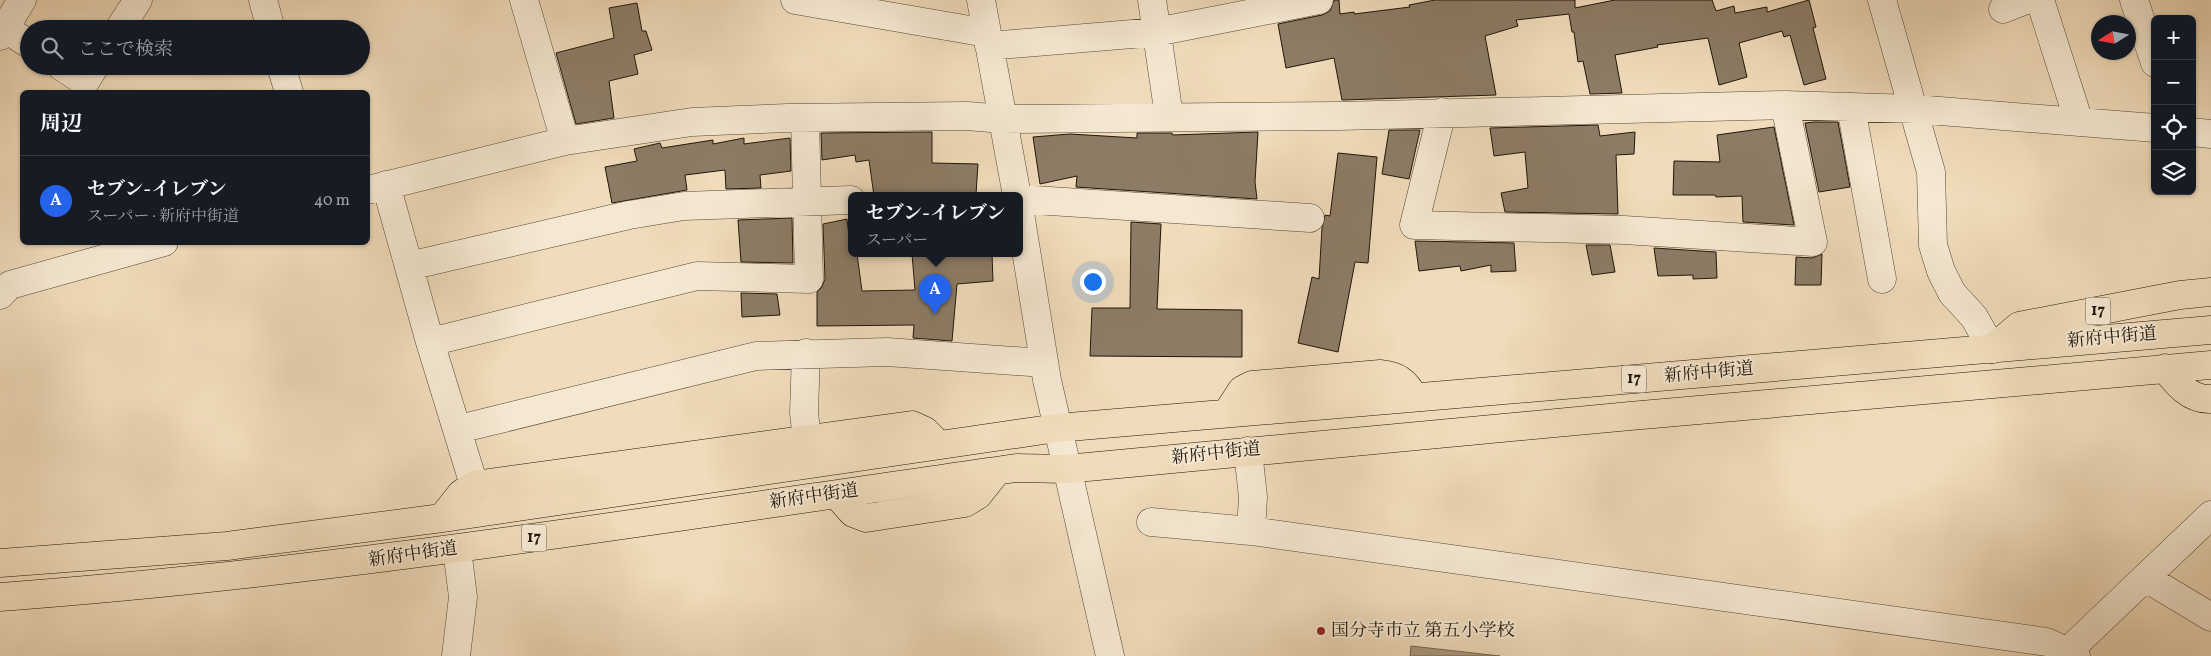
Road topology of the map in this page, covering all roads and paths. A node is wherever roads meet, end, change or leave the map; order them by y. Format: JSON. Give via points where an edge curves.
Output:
{"nodes":[{"id":1,"x":22,"y":0,"type":"edge"},
{"id":2,"x":138,"y":0,"type":"edge"},
{"id":3,"x":263,"y":0,"type":"edge"},
{"id":4,"x":524,"y":0,"type":"edge"},
{"id":5,"x":795,"y":0,"type":"edge"},
{"id":6,"x":981,"y":0,"type":"edge"},
{"id":7,"x":1152,"y":0,"type":"edge"},
{"id":8,"x":1319,"y":0,"type":"edge"},
{"id":9,"x":1882,"y":0,"type":"edge"},
{"id":10,"x":2040,"y":0,"type":"edge"},
{"id":11,"x":2134,"y":0,"type":"edge"},
{"id":12,"x":125,"y":20,"type":"edge"},
{"id":13,"x":269,"y":20,"type":"edge"},
{"id":14,"x":3,"y":32,"type":"edge"},
{"id":15,"x":1156,"y":32,"type":"junction"},
{"id":16,"x":988,"y":39,"type":"junction"},
{"id":17,"x":20,"y":40,"type":"edge"},
{"id":18,"x":2154,"y":60,"type":"edge"},
{"id":19,"x":74,"y":75,"type":"edge"},
{"id":20,"x":89,"y":75,"type":"edge"},
{"id":21,"x":284,"y":75,"type":"edge"},
{"id":22,"x":288,"y":90,"type":"edge"},
{"id":23,"x":1785,"y":105,"type":"junction"},
{"id":24,"x":1851,"y":107,"type":"junction"},
{"id":25,"x":1915,"y":109,"type":"junction"},
{"id":26,"x":1442,"y":112,"type":"junction"},
{"id":27,"x":1169,"y":116,"type":"junction"},
{"id":28,"x":806,"y":118,"type":"junction"},
{"id":29,"x":1003,"y":119,"type":"junction"},
{"id":30,"x":2080,"y":122,"type":"junction"},
{"id":31,"x":2151,"y":128,"type":"edge"},
{"id":32,"x":2196,"y":132,"type":"edge"},
{"id":33,"x":2211,"y":134,"type":"edge"},
{"id":34,"x":565,"y":140,"type":"junction"},
{"id":35,"x":377,"y":188,"type":"edge"},
{"id":36,"x":1017,"y":192,"type":"edge"},
{"id":37,"x":1023,"y":198,"type":"edge"},
{"id":38,"x":848,"y":200,"type":"edge"},
{"id":39,"x":807,"y":201,"type":"junction"},
{"id":40,"x":1310,"y":218,"type":"dead end"},
{"id":41,"x":1023,"y":232,"type":"edge"},
{"id":42,"x":153,"y":245,"type":"edge"},
{"id":43,"x":409,"y":266,"type":"junction"},
{"id":44,"x":1882,"y":279,"type":"dead end"},
{"id":45,"x":2211,"y":292,"type":"edge"},
{"id":46,"x":0,"y":294,"type":"edge"},
{"id":47,"x":2211,"y":330,"type":"edge"},
{"id":48,"x":430,"y":342,"type":"junction"},
{"id":49,"x":1992,"y":348,"type":"junction"},
{"id":50,"x":806,"y":353,"type":"junction"},
{"id":51,"x":1044,"y":363,"type":"junction"},
{"id":52,"x":2211,"y":365,"type":"edge"},
{"id":53,"x":2165,"y":368,"type":"junction"},
{"id":54,"x":2211,"y":399,"type":"edge"},
{"id":55,"x":1630,"y":416,"type":"junction"},
{"id":56,"x":1057,"y":428,"type":"junction"},
{"id":57,"x":458,"y":429,"type":"junction"},
{"id":58,"x":807,"y":439,"type":"junction"},
{"id":59,"x":939,"y":445,"type":"junction"},
{"id":60,"x":1248,"y":451,"type":"junction"},
{"id":61,"x":1066,"y":469,"type":"junction"},
{"id":62,"x":474,"y":485,"type":"junction"},
{"id":63,"x":2211,"y":515,"type":"edge"},
{"id":64,"x":442,"y":518,"type":"junction"},
{"id":65,"x":1151,"y":522,"type":"dead end"},
{"id":66,"x":1251,"y":531,"type":"junction"},
{"id":67,"x":457,"y":549,"type":"junction"},
{"id":68,"x":0,"y":563,"type":"edge"},
{"id":69,"x":2146,"y":578,"type":"junction"},
{"id":70,"x":0,"y":597,"type":"edge"},
{"id":71,"x":2211,"y":617,"type":"edge"},
{"id":72,"x":2069,"y":654,"type":"edge"},
{"id":73,"x":456,"y":656,"type":"edge"},
{"id":74,"x":1110,"y":656,"type":"edge"}],
"edges":[{"from":1,"to":14,"type":"street"},
{"from":2,"to":12,"type":"street"},
{"from":3,"to":13,"type":"street"},
{"from":4,"to":34,"type":"street"},
{"from":5,"to":16,"type":"street"},
{"from":6,"to":16,"type":"street"},
{"from":7,"to":15,"type":"street"},
{"from":8,"to":15,"type":"street"},
{"from":9,"to":25,"type":"street"},
{"from":10,"to":30,"type":"street"},
{"from":11,"to":18,"type":"street"},
{"from":14,"to":17,"type":"street"},
{"from":15,"to":16,"type":"street"},
{"from":15,"to":27,"type":"street"},
{"from":16,"to":29,"type":"street"},
{"from":19,"to":20,"type":"street","via":[[85,82]]},
{"from":21,"to":22,"type":"street"},
{"from":23,"to":24,"type":"street"},
{"from":23,"to":26,"type":"street"},
{"from":23,"to":26,"type":"street","via":[[1813,242],[1624,230],[1414,225]]},
{"from":24,"to":25,"type":"street"},
{"from":24,"to":44,"type":"street"},
{"from":25,"to":30,"type":"street"},
{"from":25,"to":49,"type":"street","via":[[1931,172],[1933,245],[1940,271]]},
{"from":26,"to":27,"type":"street"},
{"from":27,"to":29,"type":"street"},
{"from":28,"to":29,"type":"street","via":[[967,116]]},
{"from":28,"to":34,"type":"street","via":[[692,122]]},
{"from":28,"to":39,"type":"street"},
{"from":29,"to":36,"type":"street"},
{"from":30,"to":31,"type":"street"},
{"from":32,"to":33,"type":"street"},
{"from":34,"to":35,"type":"street"},
{"from":35,"to":43,"type":"street"},
{"from":37,"to":40,"type":"street"},
{"from":38,"to":39,"type":"street"},
{"from":39,"to":43,"type":"street","via":[[675,208],[629,215]]},
{"from":39,"to":48,"type":"street","via":[[809,279],[697,276]]},
{"from":41,"to":51,"type":"street"},
{"from":42,"to":46,"type":"street","via":[[10,285]]},
{"from":43,"to":48,"type":"street"},
{"from":45,"to":49,"type":"main road","number":"17","via":[[2019,326]]},
{"from":47,"to":49,"type":"main road","name":"新府中街道","number":"17"},
{"from":48,"to":57,"type":"street"},
{"from":49,"to":56,"type":"main road","name":"新府中街道","number":"17"},
{"from":50,"to":51,"type":"street","via":[[888,352]]},
{"from":50,"to":57,"type":"street","via":[[756,356]]},
{"from":50,"to":58,"type":"street","via":[[804,413]]},
{"from":51,"to":56,"type":"street"},
{"from":52,"to":53,"type":"main road","name":"新府中街道","number":"17"},
{"from":53,"to":54,"type":"main road","via":[[2184,390]]},
{"from":53,"to":55,"type":"main road","name":"新府中街道","number":"17"},
{"from":55,"to":56,"type":"main road","name":"新府中街道","number":"17","via":[[1436,412],[1090,442]]},
{"from":55,"to":60,"type":"main road","name":"新府中街道","number":"17"},
{"from":56,"to":59,"type":"main road","name":"新府中街道","number":"17"},
{"from":56,"to":61,"type":"street"},
{"from":57,"to":62,"type":"street"},
{"from":58,"to":59,"type":"main road","via":[[912,425],[925,430]]},
{"from":58,"to":62,"type":"main road"},
{"from":59,"to":64,"type":"main road","name":"新府中街道","number":"17"},
{"from":60,"to":61,"type":"main road","name":"新府中街道","number":"17"},
{"from":60,"to":66,"type":"street","via":[[1253,497]]},
{"from":61,"to":67,"type":"main road","name":"新府中街道","number":"17","via":[[1016,468]]},
{"from":61,"to":74,"type":"street"},
{"from":62,"to":64,"type":"main road","via":[[461,494]]},
{"from":63,"to":69,"type":"street"},
{"from":64,"to":68,"type":"main road","name":"新府中街道","number":"17","via":[[227,546]]},
{"from":65,"to":66,"type":"street"},
{"from":66,"to":72,"type":"street","via":[[2047,642]]},
{"from":67,"to":70,"type":"main road","name":"新府中街道","number":"17","via":[[268,573]]},
{"from":67,"to":73,"type":"street","via":[[463,597]]},
{"from":69,"to":71,"type":"street"},
{"from":69,"to":72,"type":"street"}]}
